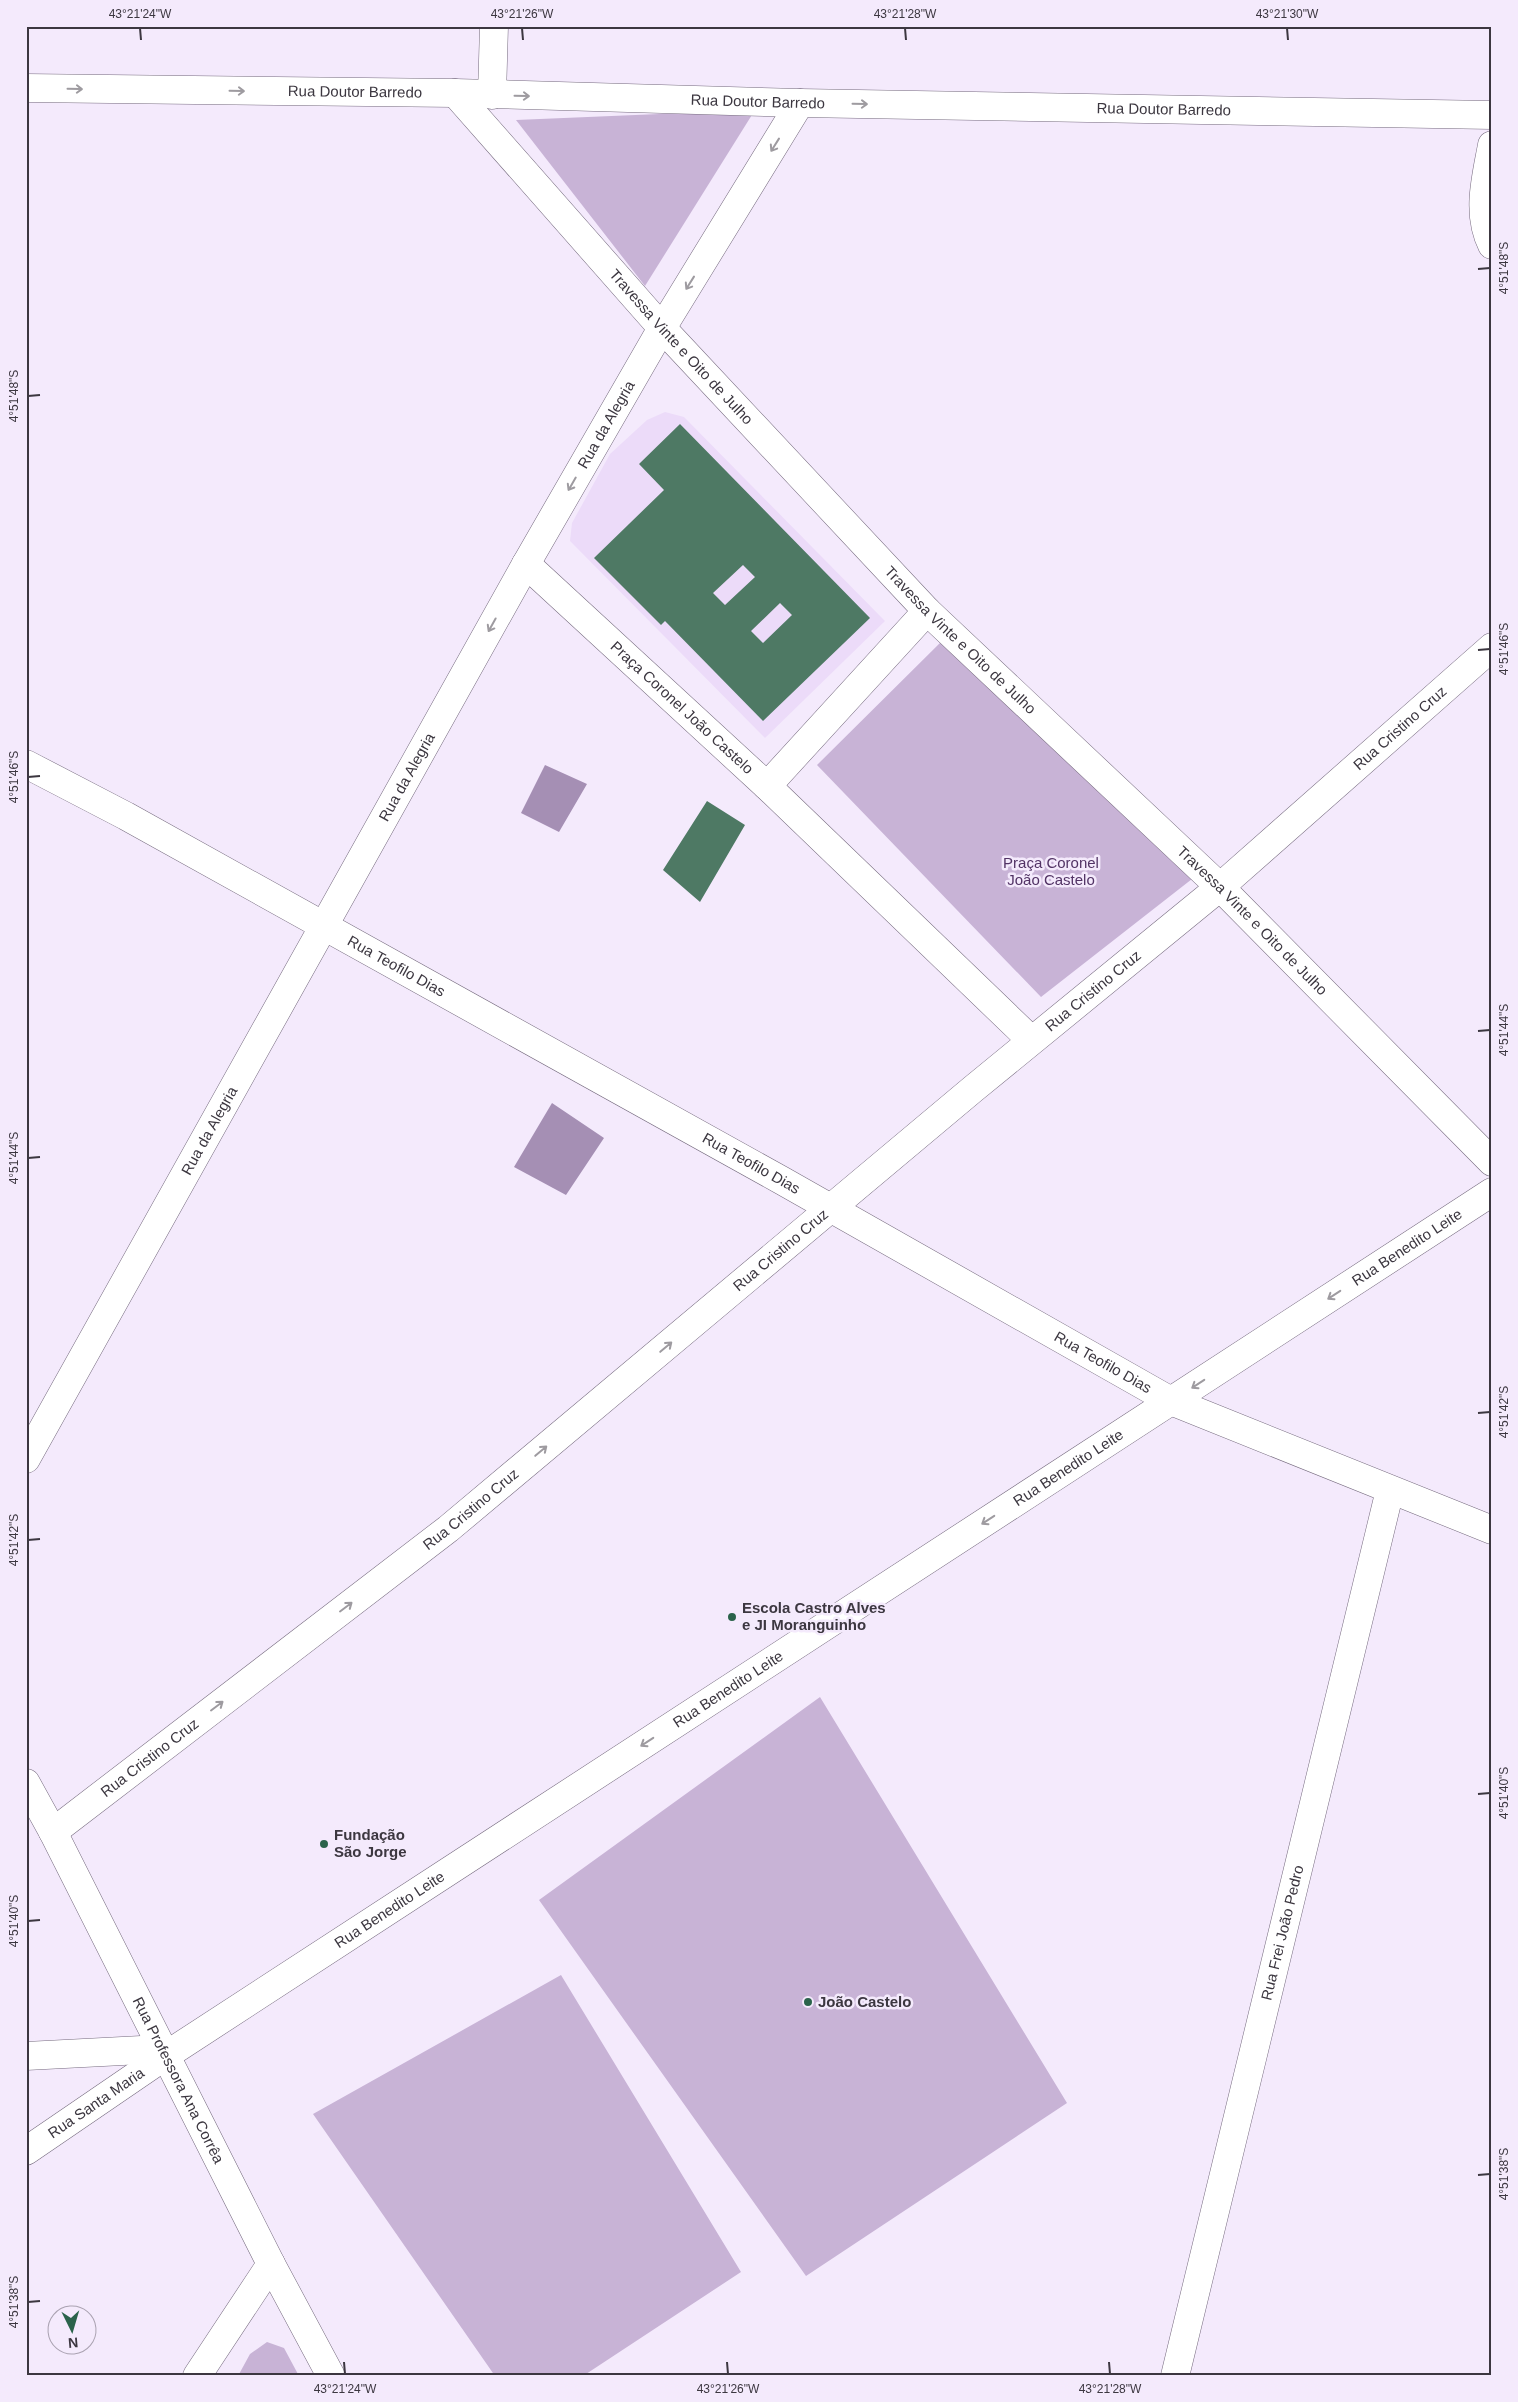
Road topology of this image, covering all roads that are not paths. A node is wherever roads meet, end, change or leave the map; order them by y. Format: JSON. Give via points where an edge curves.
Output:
{"nodes":[{"id":1,"x":494,"y":26,"type":"edge"},
{"id":2,"x":26,"y":88,"type":"edge"},
{"id":3,"x":455,"y":93,"type":"junction"},
{"id":4,"x":492,"y":95,"type":"junction"},
{"id":5,"x":800,"y":103,"type":"junction"},
{"id":6,"x":1492,"y":115,"type":"edge"},
{"id":7,"x":1492,"y":145,"type":"edge"},
{"id":8,"x":1492,"y":245,"type":"edge"},
{"id":9,"x":662,"y":328,"type":"junction"},
{"id":10,"x":526,"y":564,"type":"junction"},
{"id":11,"x":927,"y":611,"type":"junction"},
{"id":12,"x":1492,"y":647,"type":"edge"},
{"id":13,"x":26,"y":764,"type":"edge"},
{"id":14,"x":768,"y":786,"type":"junction"},
{"id":15,"x":1220,"y":887,"type":"junction"},
{"id":16,"x":322,"y":925,"type":"junction"},
{"id":17,"x":1032,"y":1040,"type":"junction"},
{"id":18,"x":1492,"y":1162,"type":"edge"},
{"id":19,"x":1492,"y":1192,"type":"edge"},
{"id":20,"x":830,"y":1209,"type":"junction"},
{"id":21,"x":1171,"y":1401,"type":"junction"},
{"id":22,"x":26,"y":1459,"type":"edge"},
{"id":23,"x":1390,"y":1490,"type":"junction"},
{"id":24,"x":1492,"y":1530,"type":"edge"},
{"id":25,"x":26,"y":1783,"type":"edge"},
{"id":26,"x":53,"y":1832,"type":"junction"},
{"id":27,"x":163,"y":2052,"type":"junction"},
{"id":28,"x":26,"y":2056,"type":"edge"},
{"id":29,"x":26,"y":2150,"type":"edge"},
{"id":30,"x":271,"y":2264,"type":"junction"},
{"id":31,"x":197,"y":2376,"type":"edge"},
{"id":32,"x":331,"y":2376,"type":"edge"},
{"id":33,"x":1175,"y":2376,"type":"edge"}],
"edges":[{"from":1,"to":4,"type":"street"},
{"from":2,"to":3,"type":"street","name":"Rua Doutor Barredo","one_way":true},
{"from":3,"to":4,"type":"street","name":"Rua Doutor Barredo"},
{"from":3,"to":9,"type":"street","name":"Travessa Vinte e Oito de Julho"},
{"from":4,"to":5,"type":"street","name":"Rua Doutor Barredo","one_way":true},
{"from":5,"to":6,"type":"street","name":"Rua Doutor Barredo","one_way":true},
{"from":5,"to":9,"type":"street","name":"Rua da Alegria","one_way":true},
{"from":7,"to":8,"type":"street","via":[[1482,205]]},
{"from":9,"to":10,"type":"street","name":"Rua da Alegria","one_way":true},
{"from":9,"to":11,"type":"street","name":"Travessa Vinte e Oito de Julho"},
{"from":10,"to":14,"type":"street","name":"Praça Coronel João Castelo"},
{"from":10,"to":16,"type":"street","name":"Rua da Alegria","one_way":true},
{"from":11,"to":14,"type":"street"},
{"from":11,"to":15,"type":"street","name":"Travessa Vinte e Oito de Julho"},
{"from":12,"to":15,"type":"street","name":"Rua Cristino Cruz"},
{"from":13,"to":16,"type":"street","name":"Rua Teofilo Dias"},
{"from":14,"to":17,"type":"street","name":"Praça Coronel João Castelo"},
{"from":15,"to":17,"type":"street","name":"Rua Cristino Cruz"},
{"from":15,"to":18,"type":"street","name":"Travessa Vinte e Oito de Julho"},
{"from":16,"to":20,"type":"street","name":"Rua Teofilo Dias"},
{"from":16,"to":22,"type":"street","name":"Rua da Alegria"},
{"from":17,"to":20,"type":"street","name":"Rua Cristino Cruz"},
{"from":19,"to":21,"type":"street","name":"Rua Benedito Leite","one_way":true},
{"from":20,"to":21,"type":"street","name":"Rua Teofilo Dias"},
{"from":26,"to":20,"type":"street","name":"Rua Cristino Cruz","one_way":true,"via":[[448,1530]]},
{"from":21,"to":23,"type":"street","name":"Rua Teofilo Dias"},
{"from":21,"to":27,"type":"street","name":"Rua Benedito Leite","one_way":true},
{"from":23,"to":24,"type":"street","name":"Rua Teofilo Dias"},
{"from":23,"to":33,"type":"street","name":"Rua Frei João Pedro"},
{"from":25,"to":26,"type":"street","name":"Rua Professora Ana Corrêa"},
{"from":26,"to":27,"type":"street","name":"Rua Professora Ana Corrêa"},
{"from":27,"to":28,"type":"street"},
{"from":27,"to":29,"type":"street","name":"Rua Santa Maria"},
{"from":27,"to":30,"type":"street","name":"Rua Professora Ana Corrêa"},
{"from":30,"to":31,"type":"street"},
{"from":30,"to":32,"type":"street","name":"Rua Professora Ana Corrêa"}]}
